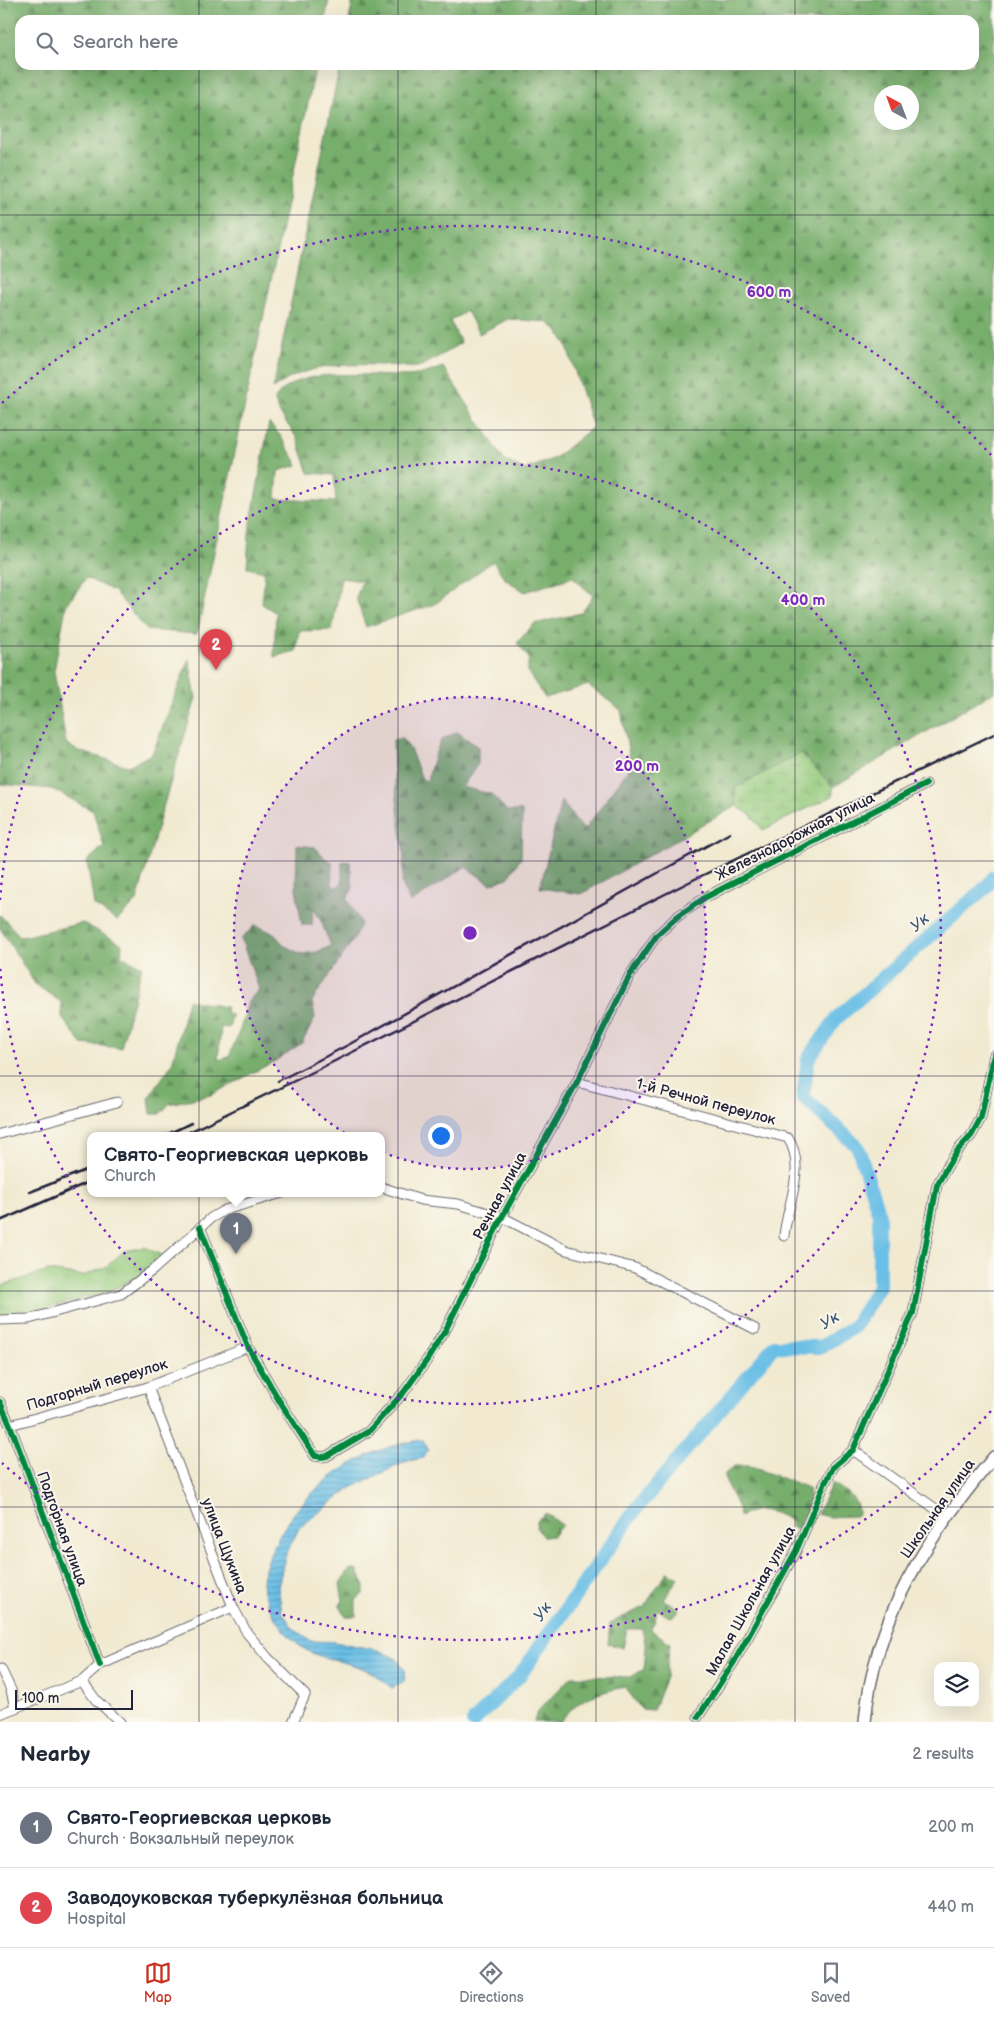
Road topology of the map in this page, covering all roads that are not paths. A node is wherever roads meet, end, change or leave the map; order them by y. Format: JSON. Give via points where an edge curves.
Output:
{"nodes":[{"id":1,"x":926,"y":784,"type":"dead end"},
{"id":2,"x":678,"y":916,"type":"joint"},
{"id":3,"x":994,"y":1055,"type":"edge"},
{"id":4,"x":577,"y":1082,"type":"junction"},
{"id":5,"x":117,"y":1102,"type":"dead end"},
{"id":6,"x":0,"y":1134,"type":"edge"},
{"id":7,"x":385,"y":1188,"type":"edge"},
{"id":8,"x":269,"y":1197,"type":"edge"},
{"id":9,"x":502,"y":1217,"type":"junction"},
{"id":10,"x":200,"y":1227,"type":"junction"},
{"id":11,"x":784,"y":1236,"type":"dead end"},
{"id":12,"x":0,"y":1320,"type":"edge"},
{"id":13,"x":755,"y":1329,"type":"dead end"},
{"id":14,"x":248,"y":1347,"type":"junction"},
{"id":15,"x":148,"y":1387,"type":"junction"},
{"id":16,"x":0,"y":1402,"type":"edge"},
{"id":17,"x":10,"y":1425,"type":"junction"},
{"id":18,"x":853,"y":1450,"type":"junction"},
{"id":19,"x":994,"y":1457,"type":"edge"},
{"id":20,"x":947,"y":1517,"type":"junction"},
{"id":21,"x":233,"y":1607,"type":"junction"},
{"id":22,"x":100,"y":1665,"type":"junction"},
{"id":23,"x":1,"y":1669,"type":"edge"},
{"id":24,"x":82,"y":1681,"type":"junction"},
{"id":25,"x":15,"y":1708,"type":"junction"},
{"id":26,"x":0,"y":1714,"type":"edge"},
{"id":27,"x":698,"y":1717,"type":"dead end"},
{"id":28,"x":120,"y":1722,"type":"edge"},
{"id":29,"x":294,"y":1722,"type":"edge"},
{"id":30,"x":865,"y":1722,"type":"edge"}],
"edges":[{"from":1,"to":2,"type":"street","name":"Железнодорожная улица","via":[[706,897]]},
{"from":2,"to":4,"type":"street","name":"Речная улица","via":[[657,935],[630,975]]},
{"from":3,"to":18,"type":"street","name":"Малая Школьная улица","via":[[981,1118],[937,1185],[913,1313]]},
{"from":4,"to":9,"type":"street","name":"Речная улица"},
{"from":4,"to":11,"type":"street","name":"1-й Речной переулок","via":[[788,1138],[796,1156],[794,1191]]},
{"from":5,"to":6,"type":"street"},
{"from":7,"to":9,"type":"street","via":[[422,1200],[458,1204]]},
{"from":8,"to":10,"type":"street","via":[[225,1210]]},
{"from":9,"to":13,"type":"street","via":[[566,1250],[635,1268]]},
{"from":9,"to":14,"type":"street","name":"Речная улица","via":[[446,1331],[404,1392],[369,1431],[327,1456],[315,1456]]},
{"from":10,"to":12,"type":"street","via":[[121,1294],[30,1320]]},
{"from":10,"to":14,"type":"street"},
{"from":14,"to":15,"type":"street","name":"Подгорный переулок"},
{"from":15,"to":17,"type":"street","name":"Подгорный переулок"},
{"from":15,"to":21,"type":"street","name":"улица Щукина"},
{"from":16,"to":17,"type":"street","name":"Подгорная улица"},
{"from":17,"to":22,"type":"street","name":"Подгорная улица"},
{"from":18,"to":20,"type":"street"},
{"from":18,"to":27,"type":"street","name":"Малая Школьная улица","via":[[834,1466],[796,1551],[734,1662]]},
{"from":19,"to":20,"type":"street","name":"Школьная улица"},
{"from":20,"to":30,"type":"street","name":"Школьная улица","via":[[920,1555],[884,1629],[867,1694]]},
{"from":21,"to":22,"type":"street"},
{"from":21,"to":29,"type":"street","name":"улица Щукина","via":[[247,1633],[305,1696]]},
{"from":22,"to":24,"type":"street"},
{"from":23,"to":25,"type":"street"},
{"from":24,"to":25,"type":"street"},
{"from":24,"to":28,"type":"street","via":[[96,1700]]},
{"from":25,"to":26,"type":"street"}]}
